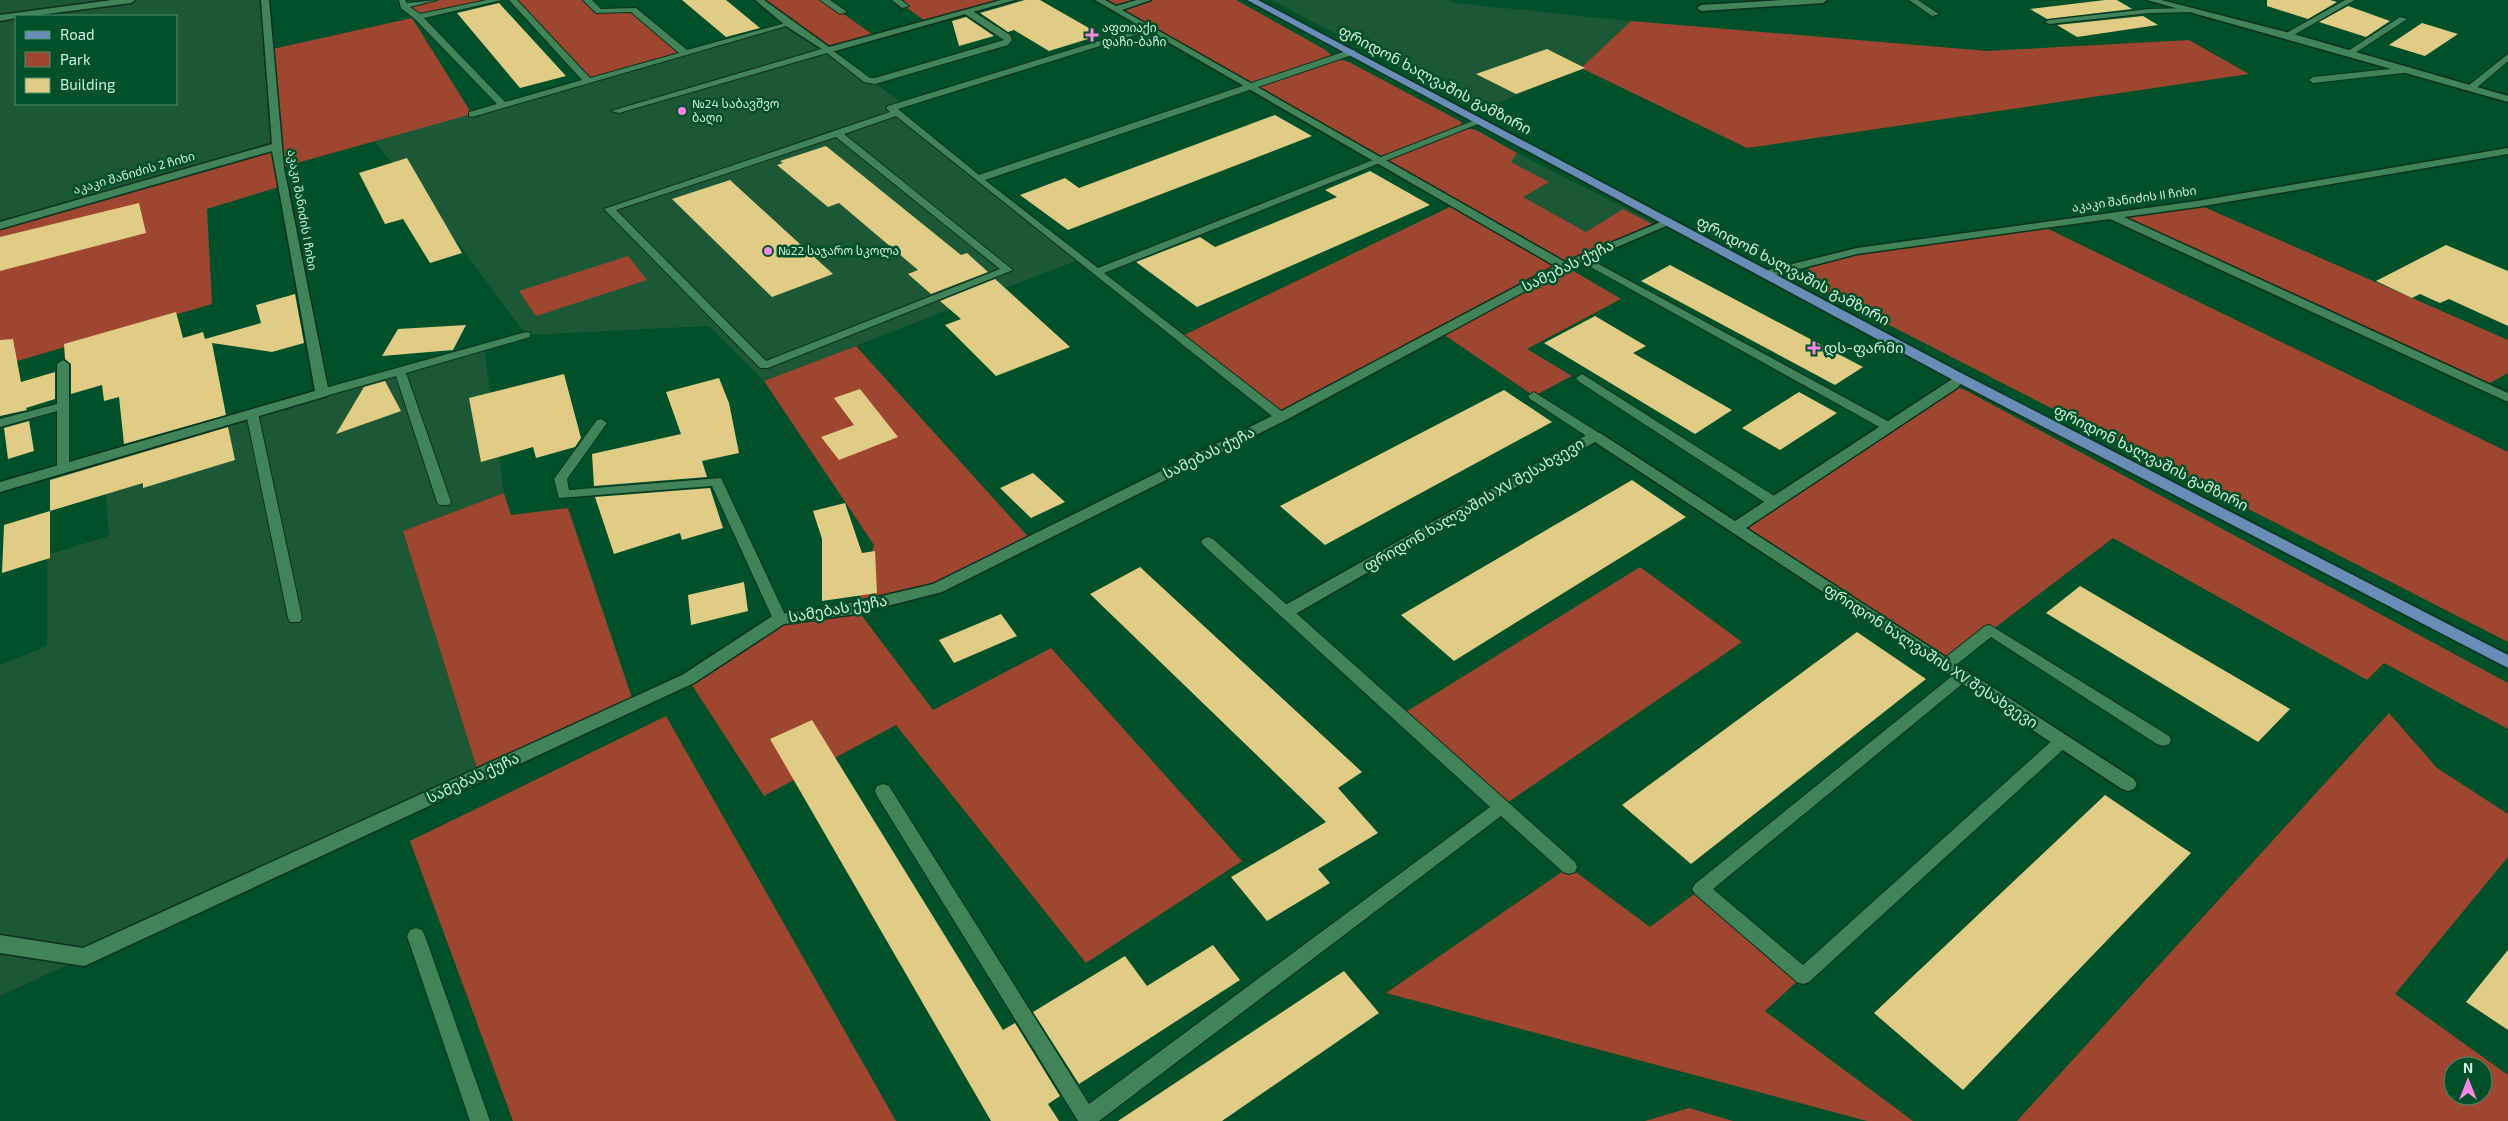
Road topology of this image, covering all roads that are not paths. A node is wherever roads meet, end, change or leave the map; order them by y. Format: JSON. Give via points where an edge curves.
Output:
{"nodes":[{"id":1,"x":130,"y":0,"type":"edge"},
{"id":2,"x":265,"y":0,"type":"edge"},
{"id":3,"x":433,"y":0,"type":"edge"},
{"id":4,"x":498,"y":0,"type":"edge"},
{"id":5,"x":513,"y":0,"type":"edge"},
{"id":6,"x":587,"y":0,"type":"edge"},
{"id":7,"x":759,"y":0,"type":"edge"},
{"id":8,"x":824,"y":0,"type":"edge"},
{"id":9,"x":896,"y":0,"type":"edge"},
{"id":10,"x":1011,"y":0,"type":"edge"},
{"id":11,"x":1099,"y":0,"type":"edge"},
{"id":12,"x":1147,"y":0,"type":"edge"},
{"id":13,"x":1251,"y":0,"type":"edge"},
{"id":14,"x":1823,"y":0,"type":"edge"},
{"id":15,"x":1913,"y":0,"type":"edge"},
{"id":16,"x":2151,"y":0,"type":"edge"},
{"id":17,"x":2351,"y":0,"type":"edge"},
{"id":18,"x":997,"y":2,"type":"edge"},
{"id":19,"x":403,"y":3,"type":"edge"},
{"id":20,"x":62,"y":5,"type":"edge"},
{"id":21,"x":905,"y":6,"type":"dead end"},
{"id":22,"x":1701,"y":8,"type":"dead end"},
{"id":23,"x":1115,"y":9,"type":"junction"},
{"id":24,"x":2191,"y":10,"type":"junction"},
{"id":25,"x":843,"y":12,"type":"dead end"},
{"id":26,"x":968,"y":12,"type":"junction"},
{"id":27,"x":1935,"y":14,"type":"dead end"},
{"id":28,"x":418,"y":17,"type":"junction"},
{"id":29,"x":0,"y":18,"type":"edge"},
{"id":30,"x":2403,"y":19,"type":"dead end"},
{"id":31,"x":2049,"y":22,"type":"dead end"},
{"id":32,"x":788,"y":24,"type":"junction"},
{"id":33,"x":1148,"y":28,"type":"junction"},
{"id":34,"x":2287,"y":35,"type":"junction"},
{"id":35,"x":828,"y":50,"type":"junction"},
{"id":36,"x":1352,"y":52,"type":"junction"},
{"id":37,"x":685,"y":53,"type":"junction"},
{"id":38,"x":2349,"y":53,"type":"junction"},
{"id":39,"x":2508,"y":58,"type":"edge"},
{"id":40,"x":2409,"y":70,"type":"junction"},
{"id":41,"x":2314,"y":80,"type":"dead end"},
{"id":42,"x":588,"y":81,"type":"junction"},
{"id":43,"x":1251,"y":87,"type":"junction"},
{"id":44,"x":2471,"y":88,"type":"junction"},
{"id":45,"x":2508,"y":99,"type":"edge"},
{"id":46,"x":503,"y":105,"type":"junction"},
{"id":47,"x":616,"y":111,"type":"dead end"},
{"id":48,"x":897,"y":113,"type":"junction"},
{"id":49,"x":472,"y":114,"type":"dead end"},
{"id":50,"x":1478,"y":122,"type":"junction"},
{"id":51,"x":837,"y":133,"type":"junction"},
{"id":52,"x":277,"y":146,"type":"junction"},
{"id":53,"x":2508,"y":151,"type":"edge"},
{"id":54,"x":1381,"y":161,"type":"junction"},
{"id":55,"x":978,"y":179,"type":"junction"},
{"id":56,"x":2112,"y":216,"type":"junction"},
{"id":57,"x":1667,"y":222,"type":"junction"},
{"id":58,"x":0,"y":226,"type":"edge"},
{"id":59,"x":1582,"y":258,"type":"junction"},
{"id":60,"x":1564,"y":266,"type":"junction"},
{"id":61,"x":1096,"y":272,"type":"junction"},
{"id":62,"x":1764,"y":274,"type":"junction"},
{"id":63,"x":526,"y":335,"type":"dead end"},
{"id":64,"x":63,"y":364,"type":"dead end"},
{"id":65,"x":400,"y":371,"type":"junction"},
{"id":66,"x":1582,"y":378,"type":"dead end"},
{"id":67,"x":1960,"y":378,"type":"junction"},
{"id":68,"x":322,"y":393,"type":"junction"},
{"id":69,"x":1534,"y":396,"type":"dead end"},
{"id":70,"x":2508,"y":398,"type":"edge"},
{"id":71,"x":62,"y":406,"type":"junction"},
{"id":72,"x":252,"y":413,"type":"junction"},
{"id":73,"x":1281,"y":417,"type":"junction"},
{"id":74,"x":0,"y":423,"type":"edge"},
{"id":75,"x":600,"y":423,"type":"dead end"},
{"id":76,"x":1889,"y":427,"type":"junction"},
{"id":77,"x":1595,"y":436,"type":"junction"},
{"id":78,"x":63,"y":469,"type":"junction"},
{"id":79,"x":0,"y":487,"type":"edge"},
{"id":80,"x":444,"y":502,"type":"dead end"},
{"id":81,"x":1774,"y":502,"type":"junction"},
{"id":82,"x":1735,"y":528,"type":"junction"},
{"id":83,"x":1208,"y":542,"type":"dead end"},
{"id":84,"x":1286,"y":612,"type":"junction"},
{"id":85,"x":295,"y":618,"type":"dead end"},
{"id":86,"x":780,"y":619,"type":"junction"},
{"id":87,"x":2508,"y":662,"type":"edge"},
{"id":88,"x":1946,"y":666,"type":"junction"},
{"id":89,"x":1962,"y":676,"type":"junction"},
{"id":90,"x":2163,"y":740,"type":"dead end"},
{"id":91,"x":2062,"y":741,"type":"junction"},
{"id":92,"x":2128,"y":784,"type":"dead end"},
{"id":93,"x":883,"y":791,"type":"dead end"},
{"id":94,"x":1501,"y":807,"type":"junction"},
{"id":95,"x":1569,"y":867,"type":"dead end"},
{"id":96,"x":416,"y":936,"type":"dead end"},
{"id":97,"x":0,"y":944,"type":"edge"},
{"id":98,"x":480,"y":1121,"type":"edge"}],
"edges":[{"from":1,"to":20,"type":"street"},
{"from":2,"to":52,"type":"street","name":"აკაკი შანიძის I ჩიხი"},
{"from":3,"to":19,"type":"lane"},
{"from":4,"to":28,"type":"lane"},
{"from":5,"to":42,"type":"lane"},
{"from":6,"to":37,"type":"lane","via":[[599,11],[633,10]]},
{"from":7,"to":32,"type":"street"},
{"from":8,"to":25,"type":"lane"},
{"from":9,"to":21,"type":"lane"},
{"from":10,"to":18,"type":"street"},
{"from":11,"to":23,"type":"street"},
{"from":12,"to":23,"type":"street"},
{"from":13,"to":36,"type":"main road","name":"ფრიდონ ხალვაშის გამზირი"},
{"from":14,"to":22,"type":"street"},
{"from":15,"to":27,"type":"lane"},
{"from":16,"to":24,"type":"street"},
{"from":17,"to":34,"type":"lane"},
{"from":18,"to":26,"type":"street"},
{"from":19,"to":28,"type":"lane"},
{"from":20,"to":29,"type":"street"},
{"from":23,"to":33,"type":"street"},
{"from":24,"to":31,"type":"lane","via":[[2149,11]]},
{"from":24,"to":34,"type":"street"},
{"from":26,"to":35,"type":"street"},
{"from":26,"to":35,"type":"lane","via":[[1008,40],[875,80],[867,80]]},
{"from":28,"to":46,"type":"lane"},
{"from":30,"to":38,"type":"lane"},
{"from":32,"to":35,"type":"street"},
{"from":32,"to":37,"type":"lane"},
{"from":33,"to":43,"type":"street"},
{"from":33,"to":48,"type":"lane","via":[[891,108]]},
{"from":34,"to":38,"type":"street"},
{"from":35,"to":47,"type":"lane"},
{"from":36,"to":43,"type":"lane"},
{"from":36,"to":50,"type":"main road","name":"ფრიდონ ხალვაშის გამზირი"},
{"from":37,"to":42,"type":"lane"},
{"from":38,"to":40,"type":"street"},
{"from":39,"to":44,"type":"lane"},
{"from":40,"to":41,"type":"lane"},
{"from":40,"to":44,"type":"street"},
{"from":42,"to":46,"type":"lane"},
{"from":43,"to":54,"type":"street"},
{"from":43,"to":55,"type":"lane"},
{"from":44,"to":45,"type":"street"},
{"from":46,"to":49,"type":"lane"},
{"from":48,"to":51,"type":"lane"},
{"from":48,"to":55,"type":"lane"},
{"from":50,"to":54,"type":"lane"},
{"from":50,"to":57,"type":"main road","name":"ფრიდონ ხალვაშის გამზირი"},
{"from":51,"to":51,"type":"lane","via":[[1008,270],[764,366],[609,209]]},
{"from":52,"to":58,"type":"street","name":"აკაკი შანიძის 2 ჩიხი"},
{"from":52,"to":68,"type":"street","name":"აკაკი შანიძის I ჩიხი","via":[[278,168]]},
{"from":53,"to":56,"type":"street","name":"აკაკი შანიძის II ჩიხი"},
{"from":54,"to":60,"type":"street"},
{"from":54,"to":61,"type":"lane"},
{"from":55,"to":61,"type":"lane"},
{"from":56,"to":62,"type":"street","name":"აკაკი შანიძის II ჩიხი","via":[[1857,252]]},
{"from":56,"to":70,"type":"street"},
{"from":57,"to":59,"type":"street","name":"სამებას ქუჩა"},
{"from":57,"to":62,"type":"main road","name":"ფრიდონ ხალვაშის გამზირი"},
{"from":59,"to":60,"type":"street","name":"სამებას ქუჩა"},
{"from":59,"to":76,"type":"lane"},
{"from":60,"to":73,"type":"street","name":"სამებას ქუჩა"},
{"from":61,"to":73,"type":"lane"},
{"from":62,"to":67,"type":"main road","name":"ფრიდონ ხალვაშის გამზირი"},
{"from":63,"to":65,"type":"lane"},
{"from":64,"to":71,"type":"lane"},
{"from":65,"to":68,"type":"lane"},
{"from":65,"to":80,"type":"lane"},
{"from":66,"to":81,"type":"lane"},
{"from":67,"to":76,"type":"street"},
{"from":67,"to":87,"type":"main road","name":"ფრიდონ ხალვაშის გამზირი"},
{"from":68,"to":72,"type":"street"},
{"from":69,"to":77,"type":"lane"},
{"from":71,"to":74,"type":"lane"},
{"from":71,"to":78,"type":"lane"},
{"from":72,"to":78,"type":"street"},
{"from":72,"to":85,"type":"lane"},
{"from":73,"to":86,"type":"street","name":"სამებას ქუჩა","via":[[937,588],[856,608]]},
{"from":75,"to":86,"type":"lane","via":[[560,479],[564,495],[716,481]]},
{"from":76,"to":81,"type":"street"},
{"from":77,"to":82,"type":"street","name":"ფრიდონ ხალვაშის XV შესახვევი"},
{"from":77,"to":84,"type":"street","name":"ფრიდონ ხალვაშის XV შესახვევი"},
{"from":78,"to":79,"type":"street"},
{"from":81,"to":82,"type":"street"},
{"from":82,"to":88,"type":"street","name":"ფრიდონ ხალვაშის XV შესახვევი"},
{"from":83,"to":84,"type":"lane"},
{"from":84,"to":94,"type":"lane"},
{"from":86,"to":97,"type":"street","name":"სამებას ქუჩა","via":[[688,679],[84,957]]},
{"from":88,"to":89,"type":"street","name":"ფრიდონ ხალვაშის XV შესახვევი"},
{"from":88,"to":90,"type":"lane","via":[[1990,630]]},
{"from":89,"to":91,"type":"street","name":"ფრიდონ ხალვაშის XV შესახვევი"},
{"from":89,"to":91,"type":"lane","via":[[1701,889],[1803,976]]},
{"from":91,"to":92,"type":"street","name":"ფრიდონ ხალვაშის XV შესახვევი"},
{"from":93,"to":94,"type":"lane","via":[[1087,1118]]},
{"from":94,"to":95,"type":"lane"},
{"from":96,"to":98,"type":"lane"}]}
